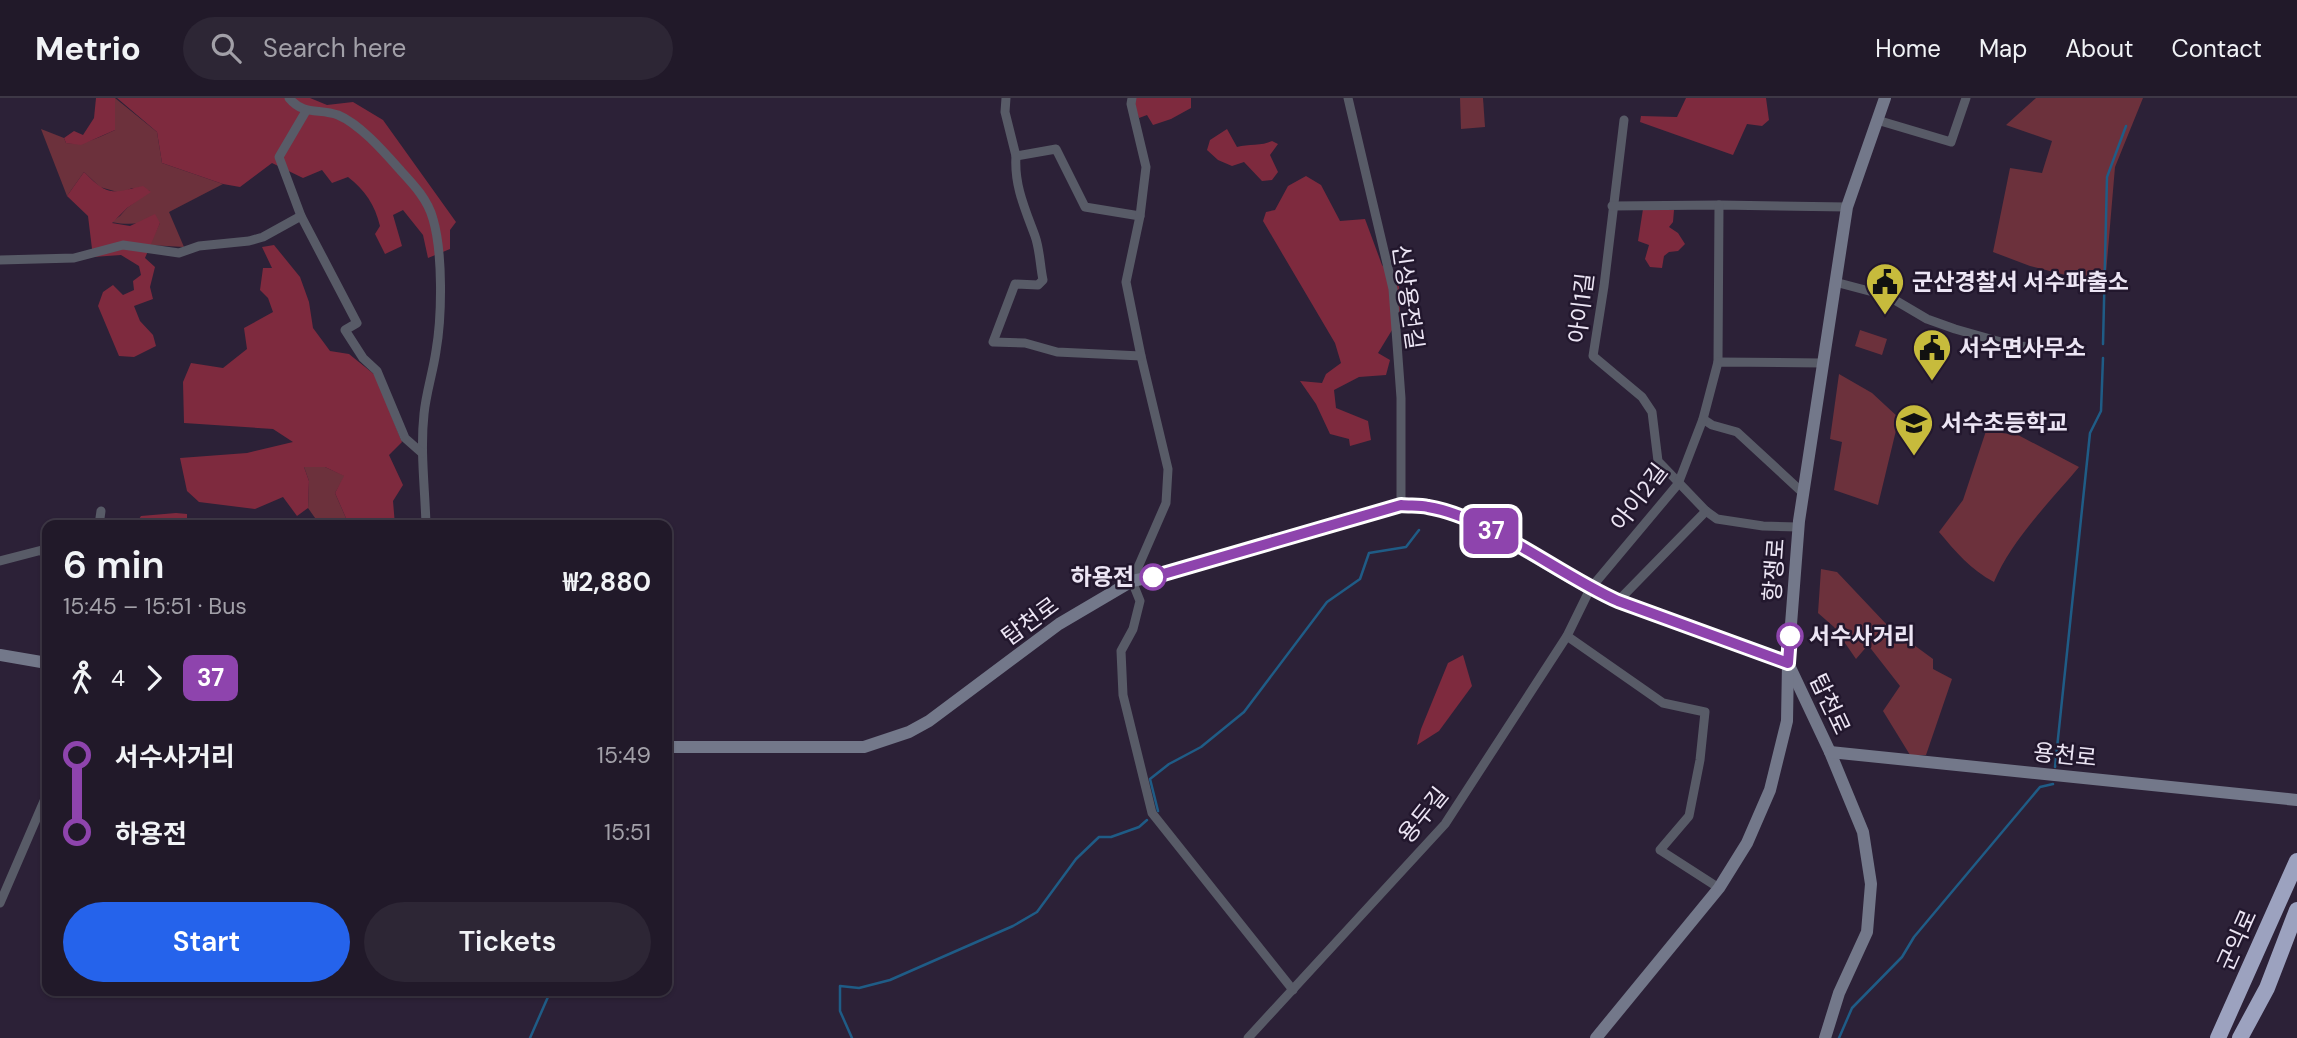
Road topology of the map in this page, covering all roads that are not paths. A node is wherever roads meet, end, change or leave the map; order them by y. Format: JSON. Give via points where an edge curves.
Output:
{"nodes":[{"id":1,"x":289,"y":98,"type":"edge"},
{"id":2,"x":1006,"y":98,"type":"edge"},
{"id":3,"x":1132,"y":98,"type":"edge"},
{"id":4,"x":1348,"y":98,"type":"edge"},
{"id":5,"x":1885,"y":98,"type":"edge"},
{"id":6,"x":1966,"y":98,"type":"edge"},
{"id":7,"x":306,"y":111,"type":"junction"},
{"id":8,"x":1624,"y":120,"type":"dead end"},
{"id":9,"x":1877,"y":120,"type":"junction"},
{"id":10,"x":1016,"y":156,"type":"junction"},
{"id":11,"x":1719,"y":205,"type":"junction"},
{"id":12,"x":1612,"y":206,"type":"junction"},
{"id":13,"x":1847,"y":207,"type":"junction"},
{"id":14,"x":301,"y":216,"type":"junction"},
{"id":15,"x":1140,"y":216,"type":"junction"},
{"id":16,"x":0,"y":260,"type":"edge"},
{"id":17,"x":1835,"y":282,"type":"junction"},
{"id":18,"x":2042,"y":347,"type":"dead end"},
{"id":19,"x":1141,"y":356,"type":"junction"},
{"id":20,"x":1718,"y":362,"type":"junction"},
{"id":21,"x":1822,"y":363,"type":"junction"},
{"id":22,"x":1703,"y":419,"type":"junction"},
{"id":23,"x":422,"y":453,"type":"junction"},
{"id":24,"x":1678,"y":484,"type":"junction"},
{"id":25,"x":1803,"y":493,"type":"junction"},
{"id":26,"x":1401,"y":505,"type":"junction"},
{"id":27,"x":101,"y":511,"type":"dead end"},
{"id":28,"x":1706,"y":511,"type":"junction"},
{"id":29,"x":100,"y":520,"type":"edge"},
{"id":30,"x":426,"y":520,"type":"edge"},
{"id":31,"x":1798,"y":527,"type":"junction"},
{"id":32,"x":42,"y":550,"type":"edge"},
{"id":33,"x":0,"y":561,"type":"edge"},
{"id":34,"x":1132,"y":582,"type":"junction"},
{"id":35,"x":1590,"y":589,"type":"junction"},
{"id":36,"x":1618,"y":601,"type":"junction"},
{"id":37,"x":1567,"y":636,"type":"junction"},
{"id":38,"x":0,"y":655,"type":"edge"},
{"id":39,"x":42,"y":662,"type":"edge"},
{"id":40,"x":1788,"y":663,"type":"junction"},
{"id":41,"x":672,"y":747,"type":"edge"},
{"id":42,"x":1830,"y":752,"type":"junction"},
{"id":43,"x":2297,"y":800,"type":"edge"},
{"id":44,"x":42,"y":806,"type":"edge"},
{"id":45,"x":2297,"y":861,"type":"edge"},
{"id":46,"x":1719,"y":888,"type":"junction"},
{"id":47,"x":0,"y":903,"type":"edge"},
{"id":48,"x":2297,"y":910,"type":"edge"},
{"id":49,"x":1293,"y":990,"type":"junction"},
{"id":50,"x":1248,"y":1038,"type":"edge"},
{"id":51,"x":1596,"y":1038,"type":"edge"},
{"id":52,"x":1825,"y":1038,"type":"edge"},
{"id":53,"x":2218,"y":1038,"type":"edge"},
{"id":54,"x":2240,"y":1038,"type":"edge"}],
"edges":[{"from":1,"to":7,"type":"street"},
{"from":2,"to":10,"type":"street","via":[[1004,112]]},
{"from":3,"to":15,"type":"street","via":[[1146,167]]},
{"from":4,"to":26,"type":"street","name":"신상용전길","via":[[1393,289],[1401,398]]},
{"from":5,"to":9,"type":"main road","name":"항쟁로"},
{"from":6,"to":9,"type":"street","via":[[1951,142]]},
{"from":7,"to":14,"type":"street","via":[[279,157]]},
{"from":7,"to":23,"type":"street","via":[[338,115],[361,131],[423,196],[433,219],[440,318]]},
{"from":8,"to":12,"type":"street"},
{"from":9,"to":13,"type":"main road","name":"항쟁로"},
{"from":10,"to":15,"type":"street","via":[[1056,149],[1085,207]]},
{"from":10,"to":19,"type":"street","via":[[1014,173],[1036,238],[1043,280],[1038,285],[1015,284],[993,342],[1057,352]]},
{"from":11,"to":12,"type":"street"},
{"from":11,"to":13,"type":"street"},
{"from":11,"to":20,"type":"street","name":"아이2길"},
{"from":12,"to":24,"type":"street","name":"아이1길","via":[[1593,356],[1642,397],[1652,412],[1658,461]]},
{"from":13,"to":17,"type":"main road","name":"항쟁로"},
{"from":14,"to":16,"type":"street","via":[[256,239],[179,253],[123,245],[74,258]]},
{"from":14,"to":23,"type":"street","via":[[357,323],[345,330],[377,371],[405,438]]},
{"from":15,"to":19,"type":"street","via":[[1126,282]]},
{"from":17,"to":18,"type":"street","via":[[1888,296],[1955,329],[2015,346]]},
{"from":17,"to":21,"type":"main road","name":"항쟁로"},
{"from":19,"to":34,"type":"street","via":[[1168,469],[1166,503]]},
{"from":20,"to":21,"type":"street"},
{"from":20,"to":22,"type":"street","name":"아이2길"},
{"from":21,"to":25,"type":"main road","name":"항쟁로"},
{"from":22,"to":24,"type":"street","name":"아이2길"},
{"from":22,"to":25,"type":"street","via":[[1737,432]]},
{"from":23,"to":30,"type":"street"},
{"from":24,"to":28,"type":"street","name":"아이1길"},
{"from":24,"to":35,"type":"street","name":"아이2길"},
{"from":25,"to":31,"type":"main road","name":"항쟁로"},
{"from":26,"to":34,"type":"main road","name":"탑천로"},
{"from":26,"to":35,"type":"main road","name":"탑천로","via":[[1427,506],[1476,523]]},
{"from":27,"to":29,"type":"street"},
{"from":28,"to":31,"type":"street","name":"아이1길","via":[[1717,519]]},
{"from":28,"to":36,"type":"street"},
{"from":31,"to":40,"type":"main road","name":"항쟁로"},
{"from":32,"to":33,"type":"street"},
{"from":34,"to":41,"type":"main road","name":"탑천로","via":[[1059,624],[929,721],[885,741],[842,748]]},
{"from":34,"to":49,"type":"street","via":[[1140,601],[1121,651],[1123,695],[1152,813]]},
{"from":35,"to":36,"type":"main road","name":"탑천로"},
{"from":35,"to":37,"type":"street","name":"용두길"},
{"from":36,"to":40,"type":"main road","name":"탑천로"},
{"from":37,"to":46,"type":"street","via":[[1663,703],[1705,712],[1689,816],[1660,850]]},
{"from":37,"to":49,"type":"street","name":"용두길","via":[[1445,824]]},
{"from":38,"to":39,"type":"main road"},
{"from":40,"to":42,"type":"main road","name":"탑천로"},
{"from":40,"to":46,"type":"main road","name":"항쟁로","via":[[1787,720],[1770,790],[1747,843]]},
{"from":42,"to":43,"type":"main road","name":"용천로"},
{"from":42,"to":52,"type":"main road","name":"탑천로","via":[[1863,832],[1871,884],[1867,932],[1839,993]]},
{"from":44,"to":47,"type":"street"},
{"from":45,"to":53,"type":"highway","name":"군익로"},
{"from":46,"to":51,"type":"main road","name":"항쟁로"},
{"from":48,"to":54,"type":"highway","name":"군익로","via":[[2267,988]]},
{"from":49,"to":50,"type":"street","name":"용두길"}]}
